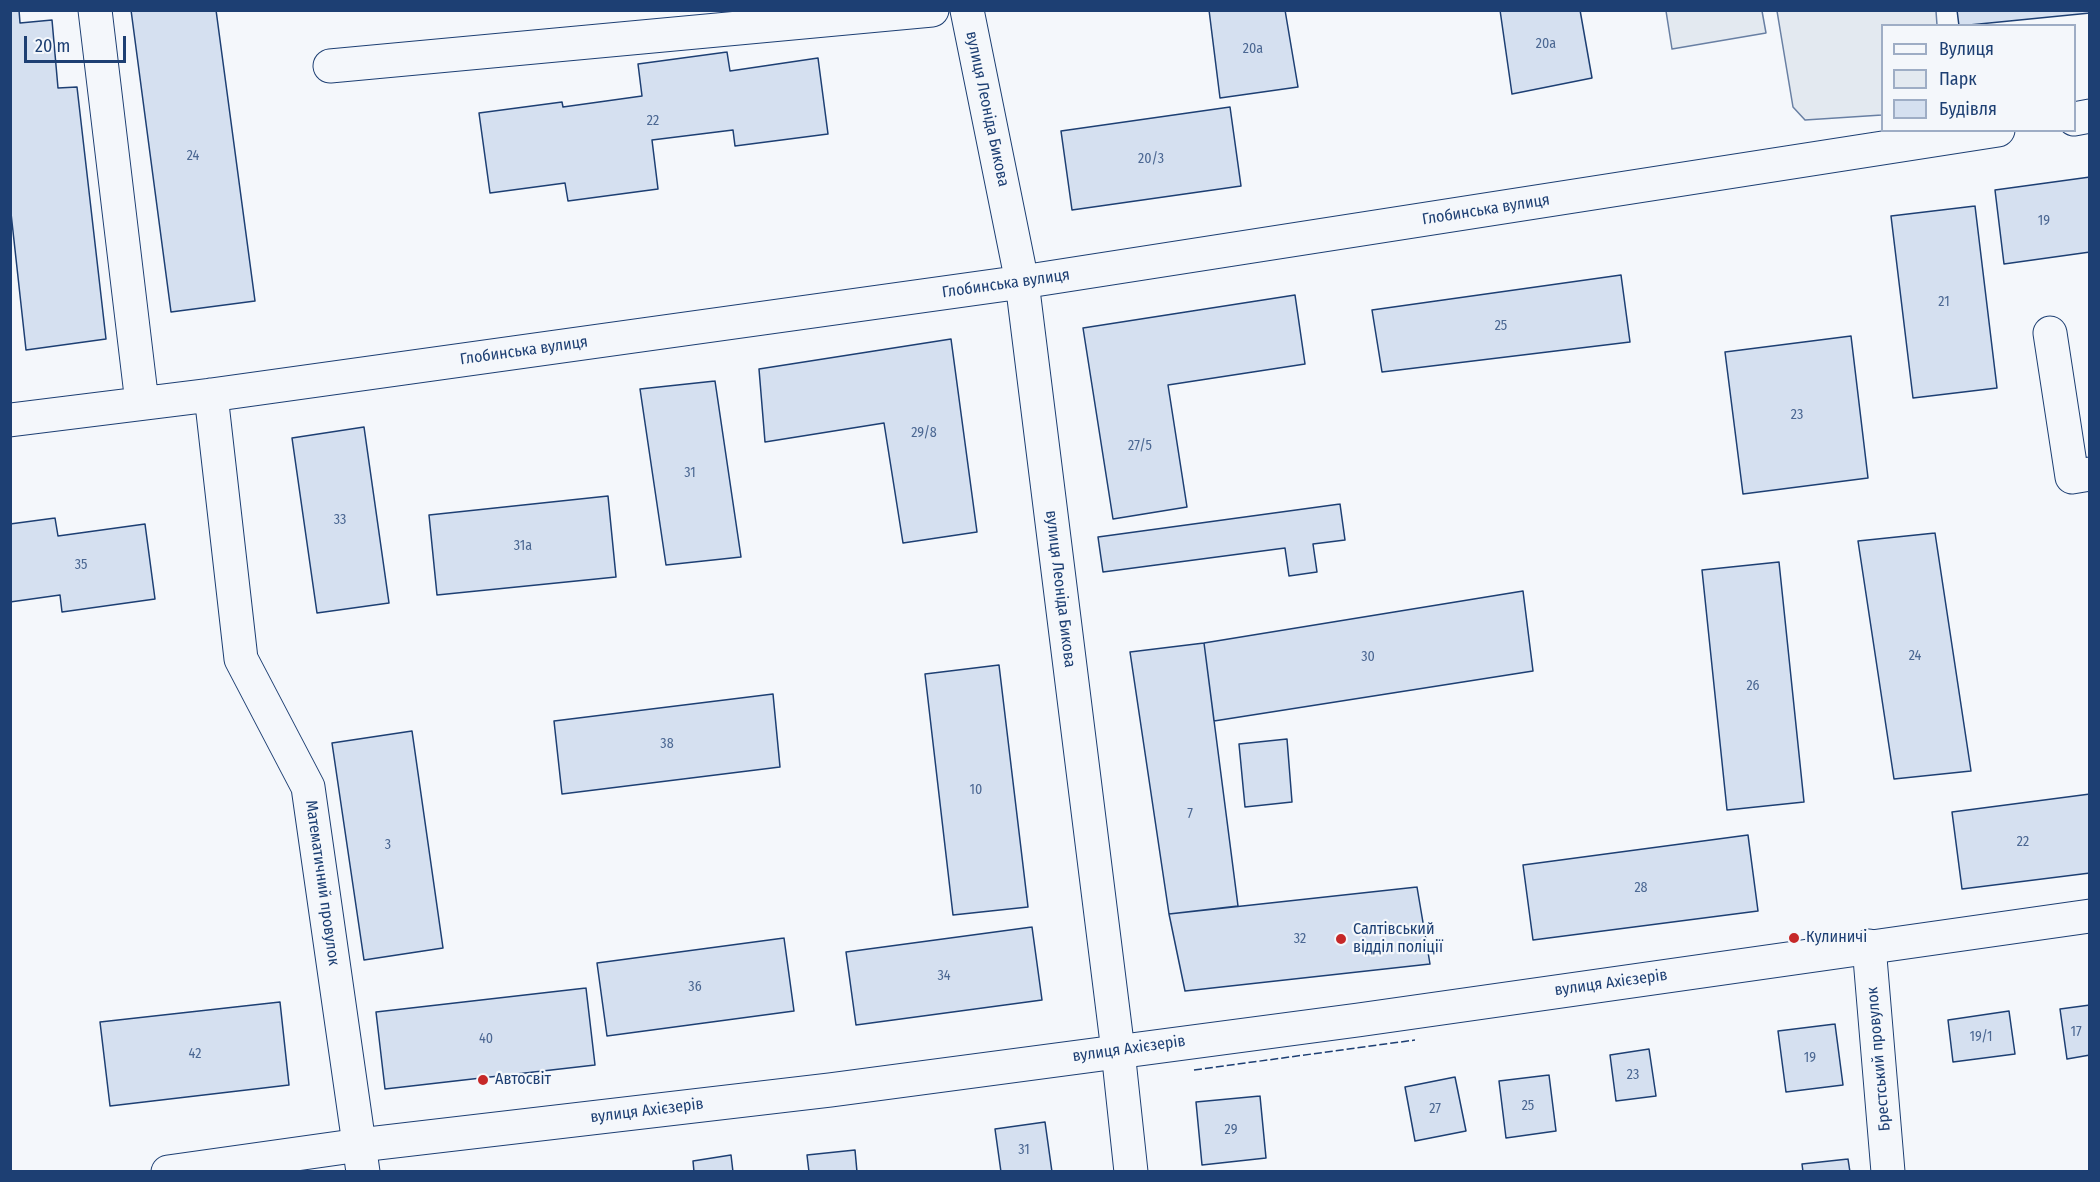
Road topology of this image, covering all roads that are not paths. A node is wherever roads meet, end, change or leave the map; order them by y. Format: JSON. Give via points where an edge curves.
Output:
{"nodes":[{"id":1,"x":95,"y":10,"type":"edge"},
{"id":2,"x":932,"y":10,"type":"edge"},
{"id":3,"x":967,"y":10,"type":"edge"},
{"id":4,"x":330,"y":66,"type":"dead end"},
{"id":5,"x":1985,"y":132,"type":"edge"},
{"id":6,"x":1022,"y":282,"type":"junction"},
{"id":7,"x":2050,"y":333,"type":"dead end"},
{"id":8,"x":211,"y":394,"type":"junction"},
{"id":9,"x":142,"y":403,"type":"junction"},
{"id":10,"x":10,"y":420,"type":"edge"},
{"id":11,"x":2090,"y":474,"type":"edge"},
{"id":12,"x":2090,"y":916,"type":"edge"},
{"id":13,"x":1869,"y":946,"type":"junction"},
{"id":14,"x":1118,"y":1051,"type":"junction"},
{"id":15,"x":362,"y":1158,"type":"edge"},
{"id":16,"x":168,"y":1172,"type":"edge"},
{"id":17,"x":1131,"y":1172,"type":"edge"},
{"id":18,"x":1888,"y":1172,"type":"edge"}],
"edges":[{"from":1,"to":9,"type":"street"},
{"from":2,"to":4,"type":"street"},
{"from":3,"to":6,"type":"street","name":"вулиця Леоніда Бикова"},
{"from":5,"to":6,"type":"street","name":"Глобинська вулиця"},
{"from":6,"to":8,"type":"street","name":"Глобинська вулиця"},
{"from":6,"to":14,"type":"street","name":"вулиця Леоніда Бикова"},
{"from":7,"to":11,"type":"street","via":[[2072,477]]},
{"from":8,"to":9,"type":"street","name":"Глобинська вулиця"},
{"from":8,"to":15,"type":"street","name":"Математичний провулок","via":[[241,659],[308,787]]},
{"from":9,"to":10,"type":"street","name":"Глобинська вулиця"},
{"from":12,"to":13,"type":"street","name":"вулиця Ахієзерів"},
{"from":13,"to":14,"type":"street","name":"вулиця Ахієзерів"},
{"from":13,"to":18,"type":"street","name":"Брестський провулок"},
{"from":14,"to":15,"type":"street","name":"вулиця Ахієзерів"},
{"from":14,"to":17,"type":"street","name":"вулиця Леоніда Бикова"},
{"from":15,"to":16,"type":"street","name":"вулиця Ахієзерів"}]}
